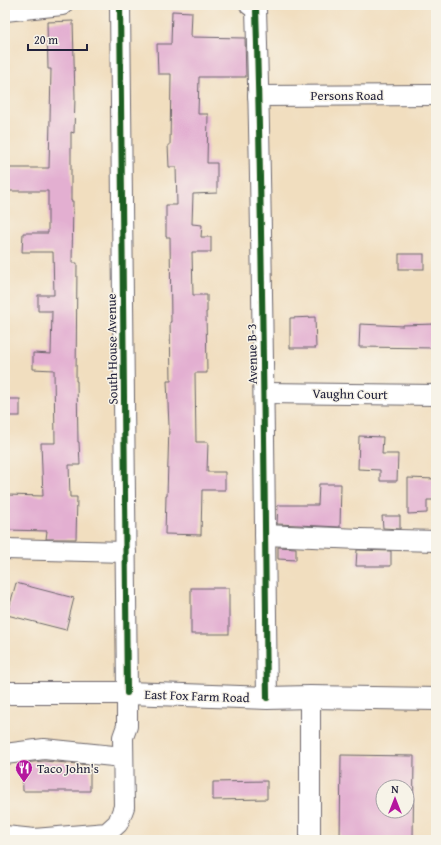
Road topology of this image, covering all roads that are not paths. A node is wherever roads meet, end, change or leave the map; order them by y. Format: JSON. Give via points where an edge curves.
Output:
{"nodes":[{"id":1,"x":62,"y":5,"type":"edge"},
{"id":2,"x":120,"y":5,"type":"edge"},
{"id":3,"x":253,"y":7,"type":"edge"},
{"id":4,"x":5,"y":11,"type":"edge"},
{"id":5,"x":436,"y":95,"type":"edge"},
{"id":6,"x":258,"y":96,"type":"junction"},
{"id":7,"x":264,"y":393,"type":"junction"},
{"id":8,"x":436,"y":395,"type":"edge"},
{"id":9,"x":265,"y":535,"type":"junction"},
{"id":10,"x":436,"y":541,"type":"edge"},
{"id":11,"x":5,"y":550,"type":"edge"},
{"id":12,"x":126,"y":552,"type":"junction"},
{"id":13,"x":5,"y":693,"type":"edge"},
{"id":14,"x":127,"y":694,"type":"junction"},
{"id":15,"x":310,"y":697,"type":"junction"},
{"id":16,"x":267,"y":698,"type":"junction"},
{"id":17,"x":436,"y":699,"type":"edge"},
{"id":18,"x":5,"y":754,"type":"edge"},
{"id":19,"x":123,"y":757,"type":"junction"},
{"id":20,"x":5,"y":836,"type":"edge"},
{"id":21,"x":310,"y":840,"type":"edge"}],
"edges":[{"from":1,"to":4,"type":"street"},
{"from":2,"to":12,"type":"street","name":"South House Avenue"},
{"from":3,"to":6,"type":"street","name":"Avenue B-3"},
{"from":5,"to":6,"type":"street","name":"Persons Road"},
{"from":6,"to":7,"type":"street","name":"Avenue B-3"},
{"from":7,"to":8,"type":"street","name":"Vaughn Court"},
{"from":7,"to":9,"type":"street","name":"Avenue B-3"},
{"from":9,"to":10,"type":"street"},
{"from":9,"to":16,"type":"street","name":"Avenue B-3"},
{"from":11,"to":12,"type":"street"},
{"from":12,"to":14,"type":"street","name":"South House Avenue"},
{"from":13,"to":14,"type":"main road","name":"East Fox Farm Road"},
{"from":14,"to":16,"type":"main road","name":"East Fox Farm Road"},
{"from":14,"to":19,"type":"street","name":"South House Avenue","via":[[127,726],[123,737]]},
{"from":15,"to":16,"type":"main road","name":"East Fox Farm Road"},
{"from":15,"to":17,"type":"main road","name":"East Fox Farm Road"},
{"from":15,"to":21,"type":"street"},
{"from":18,"to":19,"type":"street","via":[[44,749]]},
{"from":19,"to":20,"type":"street","name":"South House Avenue","via":[[124,807],[118,823],[107,833],[34,839]]}]}
